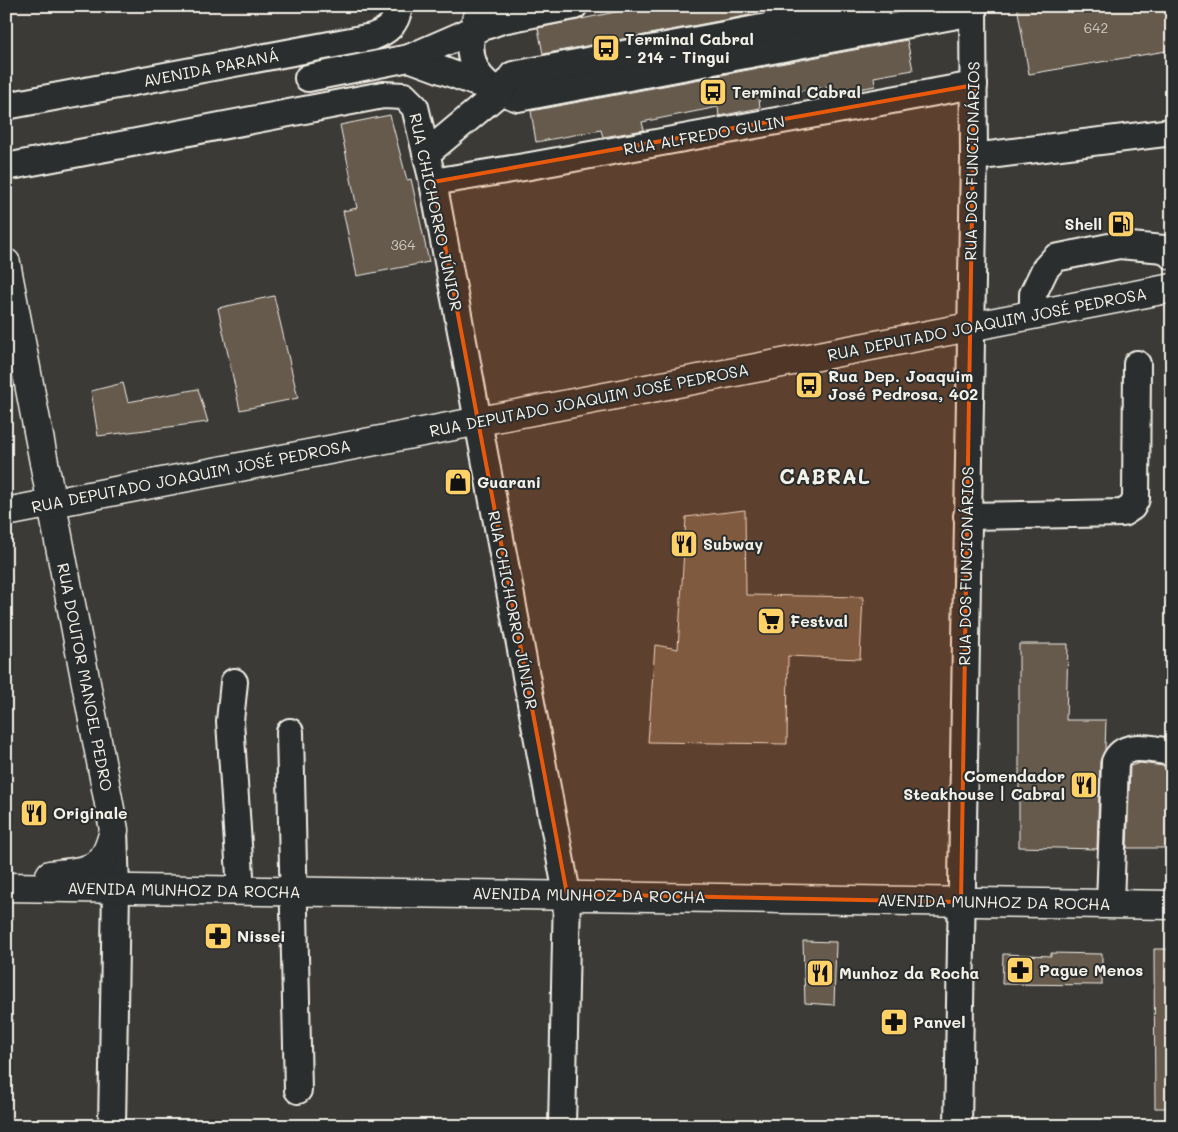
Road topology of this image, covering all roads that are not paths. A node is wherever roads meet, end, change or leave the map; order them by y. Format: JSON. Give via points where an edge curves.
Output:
{"nodes":[{"id":1,"x":574,"y":6,"type":"edge"},
{"id":2,"x":878,"y":6,"type":"edge"},
{"id":3,"x":399,"y":7,"type":"edge"},
{"id":4,"x":973,"y":9,"type":"edge"},
{"id":5,"x":479,"y":15,"type":"edge"},
{"id":6,"x":409,"y":58,"type":"junction"},
{"id":7,"x":974,"y":85,"type":"junction"},
{"id":8,"x":510,"y":88,"type":"junction"},
{"id":9,"x":366,"y":98,"type":"junction"},
{"id":10,"x":6,"y":106,"type":"edge"},
{"id":11,"x":1172,"y":132,"type":"edge"},
{"id":12,"x":427,"y":153,"type":"junction"},
{"id":13,"x":974,"y":157,"type":"junction"},
{"id":14,"x":6,"y":167,"type":"edge"},
{"id":15,"x":433,"y":182,"type":"junction"},
{"id":16,"x":1169,"y":250,"type":"edge"},
{"id":17,"x":6,"y":263,"type":"edge"},
{"id":18,"x":1172,"y":288,"type":"edge"},
{"id":19,"x":1033,"y":315,"type":"junction"},
{"id":20,"x":970,"y":327,"type":"junction"},
{"id":21,"x":1137,"y":364,"type":"dead end"},
{"id":22,"x":477,"y":422,"type":"junction"},
{"id":23,"x":52,"y":503,"type":"junction"},
{"id":24,"x":6,"y":512,"type":"edge"},
{"id":25,"x":967,"y":516,"type":"junction"},
{"id":26,"x":234,"y":682,"type":"dead end"},
{"id":27,"x":290,"y":732,"type":"dead end"},
{"id":28,"x":1172,"y":752,"type":"edge"},
{"id":29,"x":114,"y":830,"type":"junction"},
{"id":30,"x":6,"y":881,"type":"edge"},
{"id":31,"x":6,"y":887,"type":"edge"},
{"id":32,"x":116,"y":889,"type":"junction"},
{"id":33,"x":241,"y":891,"type":"junction"},
{"id":34,"x":295,"y":892,"type":"junction"},
{"id":35,"x":566,"y":894,"type":"junction"},
{"id":36,"x":961,"y":902,"type":"junction"},
{"id":37,"x":1110,"y":904,"type":"junction"},
{"id":38,"x":1172,"y":905,"type":"edge"},
{"id":39,"x":298,"y":1090,"type":"dead end"},
{"id":40,"x":112,"y":1126,"type":"edge"},
{"id":41,"x":562,"y":1126,"type":"edge"},
{"id":42,"x":958,"y":1126,"type":"edge"}],
"edges":[{"from":1,"to":5,"type":"street"},
{"from":2,"to":8,"type":"street"},
{"from":3,"to":6,"type":"street"},
{"from":3,"to":10,"type":"street","name":"AVENIDA PARANÁ","via":[[392,27],[372,37]]},
{"from":4,"to":7,"type":"street","name":"RUA DOS FUNCIONÁRIOS"},
{"from":4,"to":8,"type":"street"},
{"from":5,"to":6,"type":"street"},
{"from":5,"to":8,"type":"street","via":[[469,46],[472,61],[489,86]]},
{"from":6,"to":8,"type":"street"},
{"from":6,"to":9,"type":"street","via":[[308,78]]},
{"from":7,"to":13,"type":"street","name":"RUA DOS FUNCIONÁRIOS"},
{"from":7,"to":15,"type":"street","name":"RUA ALFREDO GULIN"},
{"from":8,"to":12,"type":"street"},
{"from":9,"to":12,"type":"street","name":"RUA CHICHORRO JÚNIOR","via":[[398,95],[410,100],[418,114]]},
{"from":9,"to":14,"type":"street"},
{"from":11,"to":13,"type":"street"},
{"from":12,"to":15,"type":"street","name":"RUA CHICHORRO JÚNIOR"},
{"from":13,"to":20,"type":"street","name":"RUA DOS FUNCIONÁRIOS"},
{"from":15,"to":22,"type":"street","name":"RUA CHICHORRO JÚNIOR"},
{"from":16,"to":19,"type":"street","via":[[1119,245],[1055,258],[1045,269],[1034,294]]},
{"from":17,"to":23,"type":"main road","name":"RUA DOUTOR MANOEL PEDRO"},
{"from":18,"to":19,"type":"main road","name":"RUA DEPUTADO JOAQUIM JOSÉ PEDROSA"},
{"from":19,"to":20,"type":"main road","name":"RUA DEPUTADO JOAQUIM JOSÉ PEDROSA"},
{"from":20,"to":22,"type":"main road","name":"RUA DEPUTADO JOAQUIM JOSÉ PEDROSA"},
{"from":20,"to":25,"type":"street","name":"RUA DOS FUNCIONÁRIOS"},
{"from":21,"to":25,"type":"street","via":[[1136,499],[1132,507],[1123,513]]},
{"from":22,"to":23,"type":"main road","name":"RUA DEPUTADO JOAQUIM JOSÉ PEDROSA"},
{"from":22,"to":35,"type":"street","name":"RUA CHICHORRO JÚNIOR"},
{"from":23,"to":24,"type":"main road","name":"RUA DEPUTADO JOAQUIM JOSÉ PEDROSA"},
{"from":23,"to":29,"type":"main road","name":"RUA DOUTOR MANOEL PEDRO"},
{"from":25,"to":36,"type":"street","name":"RUA DOS FUNCIONÁRIOS"},
{"from":26,"to":33,"type":"street","via":[[230,721]]},
{"from":27,"to":34,"type":"street"},
{"from":28,"to":37,"type":"street","via":[[1129,748],[1118,753],[1115,762]]},
{"from":29,"to":30,"type":"main road","via":[[109,850],[95,867]]},
{"from":29,"to":32,"type":"street","name":"RUA DOUTOR MANOEL PEDRO"},
{"from":31,"to":32,"type":"main road","name":"AVENIDA MUNHOZ DA ROCHA"},
{"from":32,"to":33,"type":"main road","name":"AVENIDA MUNHOZ DA ROCHA"},
{"from":32,"to":40,"type":"street","name":"RUA DOUTOR MANOEL PEDRO"},
{"from":33,"to":34,"type":"main road","name":"AVENIDA MUNHOZ DA ROCHA"},
{"from":34,"to":35,"type":"main road","name":"AVENIDA MUNHOZ DA ROCHA"},
{"from":34,"to":39,"type":"street"},
{"from":35,"to":36,"type":"main road","name":"AVENIDA MUNHOZ DA ROCHA"},
{"from":35,"to":41,"type":"street","name":"RUA CHICHORRO JÚNIOR"},
{"from":36,"to":37,"type":"main road","name":"AVENIDA MUNHOZ DA ROCHA"},
{"from":36,"to":42,"type":"street","name":"RUA DOS FUNCIONÁRIOS"},
{"from":37,"to":38,"type":"main road","name":"AVENIDA MUNHOZ DA ROCHA"}]}
